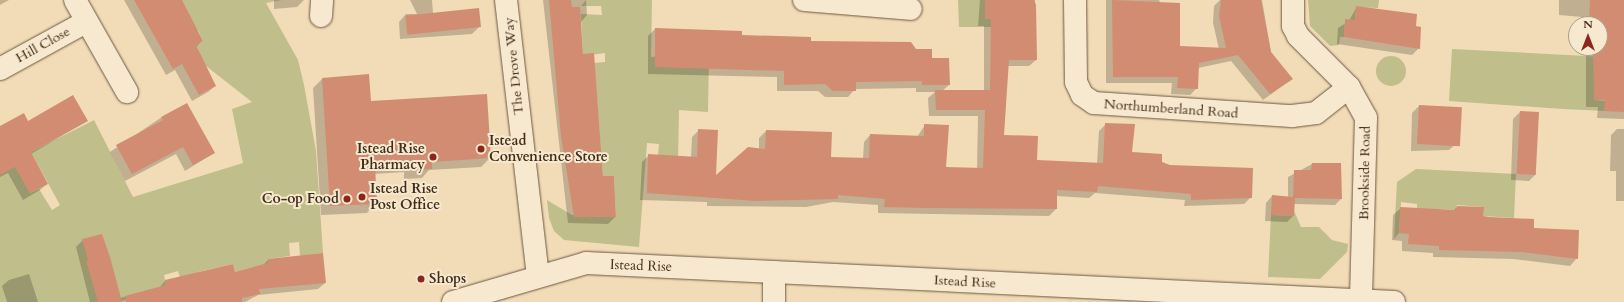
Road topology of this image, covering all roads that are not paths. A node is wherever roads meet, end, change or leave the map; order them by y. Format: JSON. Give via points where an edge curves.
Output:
{"nodes":[{"id":1,"x":75,"y":0,"type":"edge"},
{"id":2,"x":506,"y":0,"type":"edge"},
{"id":3,"x":804,"y":0,"type":"edge"},
{"id":4,"x":1075,"y":0,"type":"edge"},
{"id":5,"x":1293,"y":0,"type":"edge"},
{"id":6,"x":911,"y":9,"type":"dead end"},
{"id":7,"x":86,"y":22,"type":"junction"},
{"id":8,"x":0,"y":69,"type":"edge"},
{"id":9,"x":1349,"y":86,"type":"junction"},
{"id":10,"x":127,"y":92,"type":"dead end"},
{"id":11,"x":774,"y":272,"type":"junction"},
{"id":12,"x":538,"y":276,"type":"junction"},
{"id":13,"x":1039,"y":294,"type":"edge"},
{"id":14,"x":1361,"y":300,"type":"junction"},
{"id":15,"x":453,"y":302,"type":"edge"},
{"id":16,"x":774,"y":302,"type":"edge"},
{"id":17,"x":1394,"y":302,"type":"edge"}],
"edges":[{"from":1,"to":7,"type":"street","name":"Hill Close"},
{"from":2,"to":12,"type":"street","name":"The Drove Way"},
{"from":3,"to":6,"type":"street"},
{"from":4,"to":9,"type":"street","name":"Northumberland Road","via":[[1076,82],[1082,95],[1094,103],[1292,116],[1316,113]]},
{"from":5,"to":9,"type":"street","name":"Brookside Road","via":[[1293,26],[1298,36]]},
{"from":7,"to":8,"type":"street","name":"Hill Close"},
{"from":7,"to":10,"type":"street","name":"Hill Close"},
{"from":9,"to":14,"type":"street","name":"Brookside Road","via":[[1362,107],[1367,131]]},
{"from":11,"to":12,"type":"street","name":"Istead Rise","via":[[586,263]]},
{"from":11,"to":13,"type":"street","name":"Istead Rise"},
{"from":11,"to":16,"type":"street"},
{"from":12,"to":15,"type":"street","name":"Istead Rise"},
{"from":13,"to":14,"type":"street","name":"Istead Rise"},
{"from":14,"to":17,"type":"street","name":"Istead Rise"}]}
